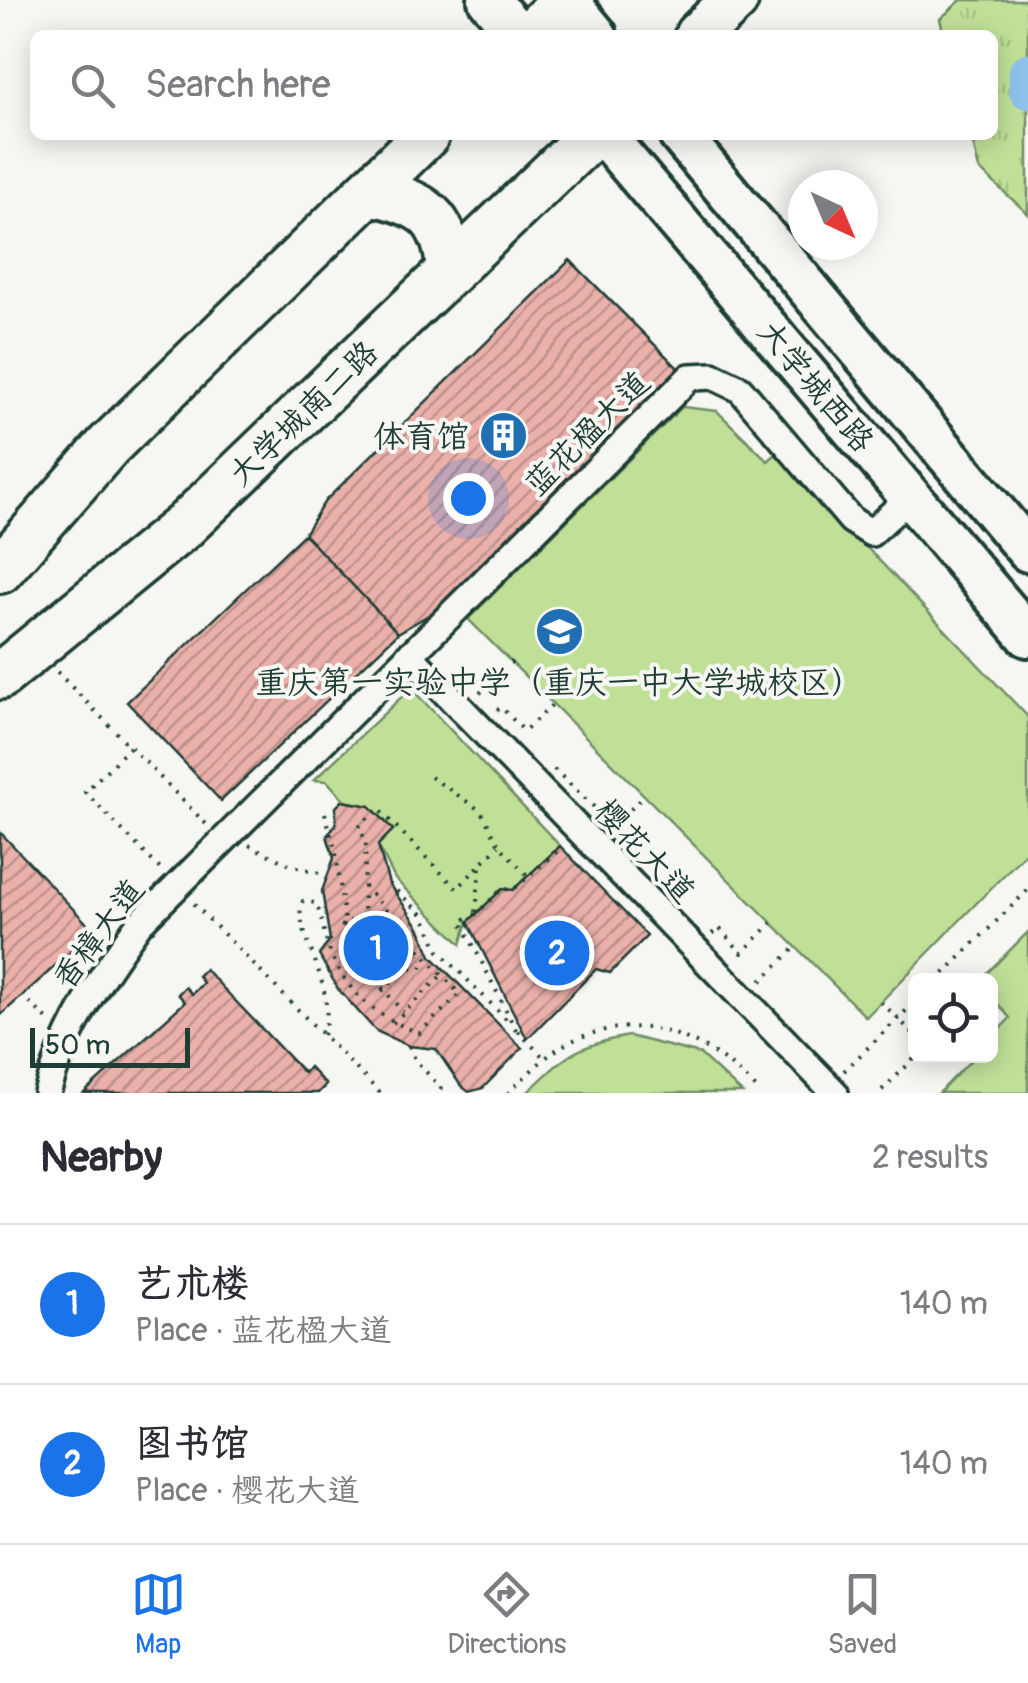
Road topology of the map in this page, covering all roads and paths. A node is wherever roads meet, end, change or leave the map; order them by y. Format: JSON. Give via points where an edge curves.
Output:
{"nodes":[{"id":1,"x":489,"y":0,"type":"edge"},
{"id":2,"x":566,"y":0,"type":"edge"},
{"id":3,"x":735,"y":0,"type":"edge"},
{"id":4,"x":515,"y":30,"type":"edge"},
{"id":5,"x":533,"y":30,"type":"edge"},
{"id":6,"x":592,"y":30,"type":"edge"},
{"id":7,"x":703,"y":30,"type":"edge"},
{"id":8,"x":421,"y":140,"type":"edge"},
{"id":9,"x":587,"y":140,"type":"edge"},
{"id":10,"x":608,"y":140,"type":"edge"},
{"id":11,"x":684,"y":140,"type":"edge"},
{"id":12,"x":369,"y":191,"type":"junction"},
{"id":13,"x":450,"y":272,"type":"junction"},
{"id":14,"x":910,"y":497,"type":"junction"},
{"id":15,"x":1028,"y":551,"type":"edge"},
{"id":16,"x":0,"y":570,"type":"edge"},
{"id":17,"x":1028,"y":636,"type":"edge"},
{"id":18,"x":409,"y":655,"type":"junction"},
{"id":19,"x":17,"y":662,"type":"edge"},
{"id":20,"x":512,"y":662,"type":"dead end"},
{"id":21,"x":553,"y":704,"type":"dead end"},
{"id":22,"x":501,"y":707,"type":"dead end"},
{"id":23,"x":463,"y":711,"type":"junction"},
{"id":24,"x":130,"y":747,"type":"junction"},
{"id":25,"x":556,"y":766,"type":"dead end"},
{"id":26,"x":431,"y":777,"type":"dead end"},
{"id":27,"x":644,"y":796,"type":"dead end"},
{"id":28,"x":325,"y":813,"type":"dead end"},
{"id":29,"x":227,"y":835,"type":"junction"},
{"id":30,"x":498,"y":845,"type":"junction"},
{"id":31,"x":605,"y":856,"type":"junction"},
{"id":32,"x":480,"y":867,"type":"junction"},
{"id":33,"x":328,"y":874,"type":"dead end"},
{"id":34,"x":528,"y":876,"type":"junction"},
{"id":35,"x":182,"y":880,"type":"junction"},
{"id":36,"x":390,"y":884,"type":"dead end"},
{"id":37,"x":364,"y":886,"type":"junction"},
{"id":38,"x":1028,"y":890,"type":"edge"},
{"id":39,"x":476,"y":914,"type":"junction"},
{"id":40,"x":772,"y":924,"type":"dead end"},
{"id":41,"x":342,"y":925,"type":"junction"},
{"id":42,"x":719,"y":928,"type":"dead end"},
{"id":43,"x":796,"y":947,"type":"dead end"},
{"id":44,"x":420,"y":954,"type":"junction"},
{"id":45,"x":428,"y":961,"type":"junction"},
{"id":46,"x":404,"y":970,"type":"junction"},
{"id":47,"x":943,"y":973,"type":"edge"},
{"id":48,"x":442,"y":976,"type":"junction"},
{"id":49,"x":382,"y":990,"type":"junction"},
{"id":50,"x":22,"y":996,"type":"dead end"},
{"id":51,"x":743,"y":998,"type":"junction"},
{"id":52,"x":882,"y":1002,"type":"dead end"},
{"id":53,"x":908,"y":1009,"type":"edge"},
{"id":54,"x":403,"y":1012,"type":"junction"},
{"id":55,"x":898,"y":1018,"type":"junction"},
{"id":56,"x":392,"y":1023,"type":"junction"},
{"id":57,"x":908,"y":1028,"type":"edge"},
{"id":58,"x":516,"y":1030,"type":"junction"},
{"id":59,"x":323,"y":1035,"type":"junction"},
{"id":60,"x":67,"y":1038,"type":"junction"},
{"id":61,"x":409,"y":1046,"type":"dead end"},
{"id":62,"x":546,"y":1060,"type":"junction"},
{"id":63,"x":910,"y":1063,"type":"edge"},
{"id":64,"x":832,"y":1090,"type":"edge"},
{"id":65,"x":882,"y":1090,"type":"dead end"},
{"id":66,"x":47,"y":1093,"type":"edge"},
{"id":67,"x":380,"y":1093,"type":"edge"},
{"id":68,"x":436,"y":1093,"type":"edge"},
{"id":69,"x":508,"y":1093,"type":"edge"},
{"id":70,"x":761,"y":1093,"type":"edge"}],
"edges":[{"from":1,"to":4,"type":"main road"},
{"from":2,"to":5,"type":"highway"},
{"from":2,"to":6,"type":"main road"},
{"from":3,"to":7,"type":"highway"},
{"from":8,"to":12,"type":"highway"},
{"from":9,"to":13,"type":"highway","name":"大学城南二路"},
{"from":10,"to":14,"type":"main road","name":"大学城西路"},
{"from":11,"to":15,"type":"main road","name":"大学城西路"},
{"from":12,"to":13,"type":"highway","via":[[404,198],[432,214],[448,244]]},
{"from":12,"to":16,"type":"highway","via":[[108,446]]},
{"from":13,"to":19,"type":"highway","name":"大学城南二路","via":[[184,526]]},
{"from":14,"to":17,"type":"main road","name":"大学城西路"},
{"from":14,"to":18,"type":"street","name":"蓝花楹大道","via":[[871,533],[851,520],[740,389],[713,376],[690,376]]},
{"from":18,"to":23,"type":"street","name":"樱花大道"},
{"from":18,"to":29,"type":"street","name":"蓝花楹大道"},
{"from":19,"to":24,"type":"path"},
{"from":20,"to":23,"type":"path"},
{"from":21,"to":22,"type":"path","via":[[524,732]]},
{"from":23,"to":31,"type":"street","name":"樱花大道"},
{"from":24,"to":29,"type":"path"},
{"from":24,"to":35,"type":"path","via":[[85,792]]},
{"from":25,"to":27,"type":"path","via":[[613,825]]},
{"from":26,"to":30,"type":"path","via":[[481,811]]},
{"from":28,"to":41,"type":"path"},
{"from":29,"to":33,"type":"path","via":[[290,865]]},
{"from":29,"to":35,"type":"street","name":"蓝花楹大道"},
{"from":30,"to":32,"type":"path"},
{"from":30,"to":34,"type":"path"},
{"from":31,"to":34,"type":"path","via":[[597,864],[560,846]]},
{"from":31,"to":51,"type":"street","name":"樱花大道"},
{"from":32,"to":37,"type":"path","via":[[457,889],[378,808],[359,827],[366,842]]},
{"from":32,"to":39,"type":"path"},
{"from":34,"to":39,"type":"path"},
{"from":35,"to":59,"type":"path"},
{"from":35,"to":60,"type":"street","name":"香樟大道","via":[[139,924]]},
{"from":36,"to":58,"type":"path","via":[[424,916],[439,951]]},
{"from":37,"to":41,"type":"path","via":[[363,916]]},
{"from":37,"to":44,"type":"path"},
{"from":38,"to":47,"type":"path"},
{"from":39,"to":58,"type":"path","via":[[461,921]]},
{"from":40,"to":42,"type":"path","via":[[742,953]]},
{"from":41,"to":46,"type":"path","via":[[369,953]]},
{"from":41,"to":49,"type":"path","via":[[356,962]]},
{"from":43,"to":51,"type":"path"},
{"from":44,"to":45,"type":"path"},
{"from":44,"to":46,"type":"path"},
{"from":45,"to":46,"type":"path"},
{"from":45,"to":48,"type":"path"},
{"from":46,"to":49,"type":"path"},
{"from":48,"to":54,"type":"path"},
{"from":48,"to":56,"type":"path","via":[[460,994],[419,1033]]},
{"from":49,"to":54,"type":"path"},
{"from":50,"to":60,"type":"path"},
{"from":51,"to":64,"type":"street","name":"樱花大道"},
{"from":52,"to":55,"type":"path"},
{"from":53,"to":55,"type":"path"},
{"from":54,"to":56,"type":"path"},
{"from":55,"to":57,"type":"path"},
{"from":55,"to":64,"type":"path"},
{"from":56,"to":59,"type":"path","via":[[342,976],[319,909],[303,901],[299,917],[329,1002]]},
{"from":58,"to":62,"type":"path"},
{"from":59,"to":67,"type":"path"},
{"from":60,"to":66,"type":"street","name":"香樟大道"},
{"from":61,"to":68,"type":"path","via":[[441,1088]]},
{"from":62,"to":69,"type":"path"},
{"from":62,"to":70,"type":"path","via":[[572,1040],[615,1029],[652,1030],[714,1050]]},
{"from":63,"to":65,"type":"path"}]}
